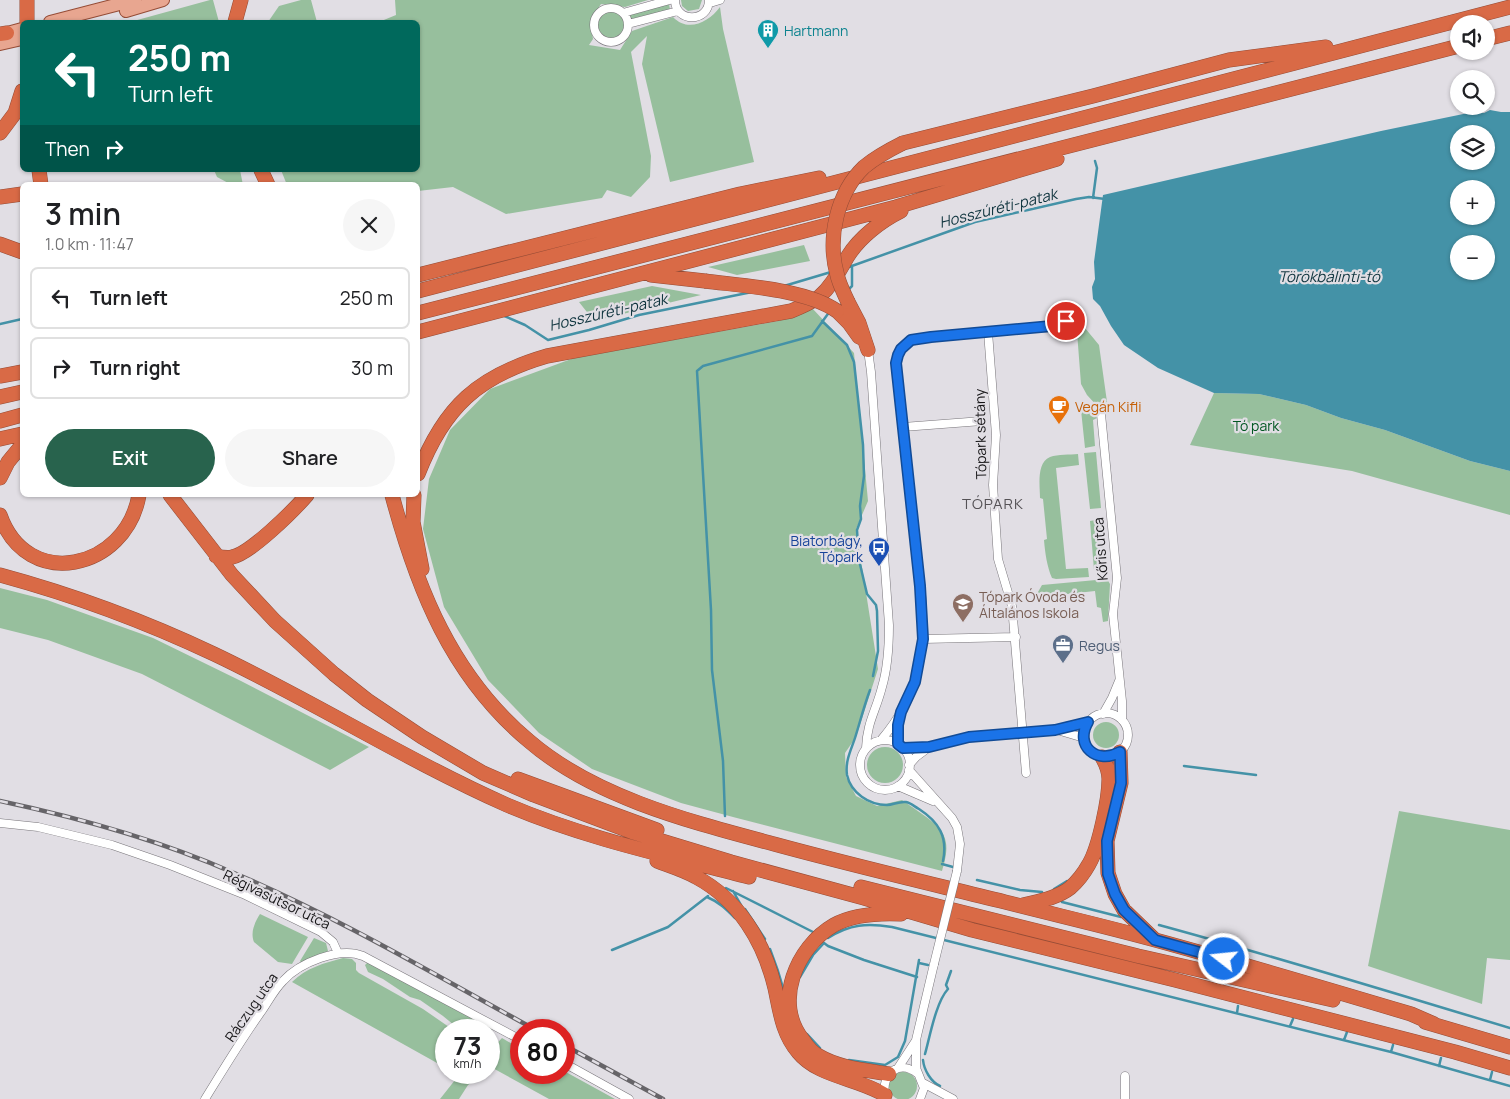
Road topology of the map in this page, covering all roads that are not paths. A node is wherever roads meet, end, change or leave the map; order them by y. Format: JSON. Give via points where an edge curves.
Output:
{"nodes":[{"id":1,"x":27,"y":0,"type":"edge"},
{"id":2,"x":135,"y":0,"type":"edge"},
{"id":3,"x":163,"y":0,"type":"edge"},
{"id":4,"x":241,"y":0,"type":"edge"},
{"id":5,"x":670,"y":0,"type":"edge"},
{"id":6,"x":675,"y":0,"type":"edge"},
{"id":7,"x":720,"y":0,"type":"edge"},
{"id":8,"x":709,"y":2,"type":"edge"},
{"id":9,"x":1510,"y":7,"type":"edge"},
{"id":10,"x":678,"y":11,"type":"junction"},
{"id":11,"x":623,"y":13,"type":"junction"},
{"id":12,"x":28,"y":20,"type":"edge"},
{"id":13,"x":58,"y":20,"type":"edge"},
{"id":14,"x":92,"y":20,"type":"edge"},
{"id":15,"x":236,"y":20,"type":"edge"},
{"id":16,"x":628,"y":24,"type":"junction"},
{"id":17,"x":20,"y":30,"type":"edge"},
{"id":18,"x":1510,"y":33,"type":"edge"},
{"id":19,"x":2,"y":36,"type":"edge"},
{"id":20,"x":1393,"y":37,"type":"junction"},
{"id":21,"x":1495,"y":37,"type":"edge"},
{"id":22,"x":20,"y":38,"type":"edge"},
{"id":23,"x":1450,"y":48,"type":"edge"},
{"id":24,"x":20,"y":96,"type":"edge"},
{"id":25,"x":1154,"y":125,"type":"junction"},
{"id":26,"x":0,"y":133,"type":"edge"},
{"id":27,"x":906,"y":164,"type":"junction"},
{"id":28,"x":20,"y":194,"type":"edge"},
{"id":29,"x":939,"y":194,"type":"junction"},
{"id":30,"x":0,"y":197,"type":"edge"},
{"id":31,"x":0,"y":244,"type":"edge"},
{"id":32,"x":20,"y":251,"type":"edge"},
{"id":33,"x":465,"y":264,"type":"junction"},
{"id":34,"x":420,"y":269,"type":"edge"},
{"id":35,"x":638,"y":274,"type":"junction"},
{"id":36,"x":420,"y":275,"type":"edge"},
{"id":37,"x":420,"y":290,"type":"edge"},
{"id":38,"x":420,"y":312,"type":"edge"},
{"id":39,"x":1066,"y":321,"type":"dead end"},
{"id":40,"x":420,"y":331,"type":"edge"},
{"id":41,"x":988,"y":332,"type":"junction"},
{"id":42,"x":868,"y":350,"type":"junction"},
{"id":43,"x":20,"y":372,"type":"edge"},
{"id":44,"x":0,"y":376,"type":"edge"},
{"id":45,"x":20,"y":393,"type":"edge"},
{"id":46,"x":0,"y":398,"type":"edge"},
{"id":47,"x":1101,"y":414,"type":"dead end"},
{"id":48,"x":20,"y":416,"type":"edge"},
{"id":49,"x":982,"y":420,"type":"dead end"},
{"id":50,"x":0,"y":421,"type":"edge"},
{"id":51,"x":902,"y":427,"type":"junction"},
{"id":52,"x":20,"y":435,"type":"edge"},
{"id":53,"x":0,"y":440,"type":"edge"},
{"id":54,"x":20,"y":447,"type":"edge"},
{"id":55,"x":420,"y":469,"type":"edge"},
{"id":56,"x":0,"y":478,"type":"edge"},
{"id":57,"x":138,"y":497,"type":"edge"},
{"id":58,"x":172,"y":497,"type":"edge"},
{"id":59,"x":305,"y":497,"type":"edge"},
{"id":60,"x":393,"y":497,"type":"edge"},
{"id":61,"x":414,"y":497,"type":"edge"},
{"id":62,"x":0,"y":515,"type":"edge"},
{"id":63,"x":216,"y":556,"type":"junction"},
{"id":64,"x":0,"y":575,"type":"edge"},
{"id":65,"x":427,"y":602,"type":"junction"},
{"id":66,"x":1016,"y":637,"type":"junction"},
{"id":67,"x":923,"y":639,"type":"junction"},
{"id":68,"x":1119,"y":681,"type":"junction"},
{"id":69,"x":901,"y":712,"type":"junction"},
{"id":70,"x":1103,"y":714,"type":"junction"},
{"id":71,"x":1122,"y":720,"type":"junction"},
{"id":72,"x":1088,"y":722,"type":"junction"},
{"id":73,"x":1055,"y":730,"type":"junction"},
{"id":74,"x":1022,"y":732,"type":"junction"},
{"id":75,"x":1084,"y":738,"type":"junction"},
{"id":76,"x":881,"y":740,"type":"junction"},
{"id":77,"x":901,"y":746,"type":"junction"},
{"id":78,"x":929,"y":747,"type":"junction"},
{"id":79,"x":866,"y":748,"type":"junction"},
{"id":80,"x":1120,"y":752,"type":"junction"},
{"id":81,"x":1102,"y":757,"type":"junction"},
{"id":82,"x":460,"y":758,"type":"junction"},
{"id":83,"x":909,"y":767,"type":"junction"},
{"id":84,"x":1026,"y":772,"type":"dead end"},
{"id":85,"x":898,"y":786,"type":"junction"},
{"id":86,"x":937,"y":803,"type":"junction"},
{"id":87,"x":0,"y":823,"type":"edge"},
{"id":88,"x":623,"y":845,"type":"junction"},
{"id":89,"x":1020,"y":906,"type":"junction"},
{"id":90,"x":904,"y":910,"type":"junction"},
{"id":91,"x":924,"y":916,"type":"junction"},
{"id":92,"x":1155,"y":940,"type":"junction"},
{"id":93,"x":338,"y":953,"type":"junction"},
{"id":94,"x":1434,"y":1024,"type":"junction"},
{"id":95,"x":510,"y":1034,"type":"edge"},
{"id":96,"x":916,"y":1040,"type":"junction"},
{"id":97,"x":1510,"y":1047,"type":"edge"},
{"id":98,"x":1510,"y":1068,"type":"edge"},
{"id":99,"x":575,"y":1069,"type":"edge"},
{"id":100,"x":894,"y":1071,"type":"junction"},
{"id":101,"x":918,"y":1074,"type":"junction"},
{"id":102,"x":1125,"y":1076,"type":"dead end"},
{"id":103,"x":923,"y":1083,"type":"junction"},
{"id":104,"x":886,"y":1097,"type":"edge"},
{"id":105,"x":205,"y":1099,"type":"edge"},
{"id":106,"x":629,"y":1099,"type":"edge"},
{"id":107,"x":920,"y":1099,"type":"edge"},
{"id":108,"x":953,"y":1099,"type":"edge"},
{"id":109,"x":1125,"y":1099,"type":"edge"}],
"edges":[{"from":1,"to":12,"type":"highway"},
{"from":2,"to":13,"type":"main road"},
{"from":3,"to":14,"type":"main road"},
{"from":4,"to":15,"type":"highway"},
{"from":5,"to":11,"type":"street"},
{"from":6,"to":10,"type":"street"},
{"from":7,"to":8,"type":"street"},
{"from":8,"to":10,"type":"street","via":[[702,16],[686,18]]},
{"from":9,"to":20,"type":"highway"},
{"from":10,"to":16,"type":"street"},
{"from":11,"to":16,"type":"street"},
{"from":11,"to":16,"type":"street","via":[[617,9],[604,9],[596,16],[594,27],[597,35],[612,42],[625,34]]},
{"from":17,"to":19,"type":"main road"},
{"from":18,"to":21,"type":"highway"},
{"from":19,"to":22,"type":"main road"},
{"from":20,"to":27,"type":"highway"},
{"from":20,"to":42,"type":"highway","bridge":true,"via":[[1229,60],[903,143],[882,153],[864,168],[844,196],[833,244],[837,276]]},
{"from":23,"to":25,"type":"highway"},
{"from":24,"to":26,"type":"highway","via":[[14,113]]},
{"from":25,"to":29,"type":"highway"},
{"from":25,"to":38,"type":"highway"},
{"from":27,"to":33,"type":"highway","via":[[740,194]]},
{"from":27,"to":37,"type":"highway"},
{"from":28,"to":30,"type":"highway"},
{"from":29,"to":35,"type":"highway"},
{"from":29,"to":55,"type":"highway","via":[[880,223],[849,255],[830,285],[817,298],[791,311],[547,356],[497,374],[470,393],[450,414],[433,439]]},
{"from":31,"to":32,"type":"highway"},
{"from":33,"to":34,"type":"highway"},
{"from":33,"to":36,"type":"highway"},
{"from":35,"to":40,"type":"highway"},
{"from":35,"to":42,"type":"highway","bridge":true,"via":[[772,290],[818,300],[837,311]]},
{"from":39,"to":41,"type":"street","via":[[1052,326]]},
{"from":41,"to":51,"type":"street","via":[[931,337],[911,340],[906,344],[896,363]]},
{"from":41,"to":66,"type":"street","name":"Tópark sétány","via":[[996,435],[993,485],[998,559],[1012,606]]},
{"from":42,"to":79,"type":"street","via":[[889,635],[887,668],[870,721]]},
{"from":43,"to":44,"type":"highway"},
{"from":45,"to":46,"type":"highway"},
{"from":47,"to":68,"type":"street","name":"Kőris utca","via":[[1116,578],[1113,614]]},
{"from":48,"to":50,"type":"highway"},
{"from":49,"to":51,"type":"street"},
{"from":51,"to":67,"type":"street"},
{"from":52,"to":53,"type":"highway"},
{"from":54,"to":56,"type":"highway"},
{"from":57,"to":62,"type":"highway","via":[[131,520],[112,544],[93,557],[72,563],[34,557],[11,537]]},
{"from":58,"to":63,"type":"highway"},
{"from":59,"to":63,"type":"highway","via":[[243,553],[232,557]]},
{"from":60,"to":65,"type":"highway"},
{"from":61,"to":65,"type":"highway","via":[[413,522]]},
{"from":63,"to":82,"type":"highway","via":[[275,620],[334,674],[422,737]]},
{"from":64,"to":88,"type":"highway","via":[[88,601],[161,630],[215,654],[445,776],[509,805]]},
{"from":65,"to":89,"type":"highway","via":[[446,640],[491,706],[532,744],[587,780],[632,800],[730,832]]},
{"from":66,"to":67,"type":"street"},
{"from":66,"to":74,"type":"street","name":"Tópark sétány"},
{"from":67,"to":69,"type":"street","via":[[915,682]]},
{"from":68,"to":70,"type":"street","name":"Kőris utca"},
{"from":68,"to":71,"type":"street","name":"Kőris utca"},
{"from":69,"to":76,"type":"street"},
{"from":69,"to":77,"type":"street","via":[[898,725]]},
{"from":70,"to":71,"type":"street"},
{"from":70,"to":72,"type":"street"},
{"from":71,"to":80,"type":"street","via":[[1127,739]]},
{"from":72,"to":73,"type":"street"},
{"from":72,"to":75,"type":"street"},
{"from":73,"to":74,"type":"street"},
{"from":73,"to":75,"type":"street"},
{"from":74,"to":78,"type":"street","via":[[969,737]]},
{"from":74,"to":84,"type":"street","name":"Tópark sétány"},
{"from":75,"to":81,"type":"street","via":[[1089,749]]},
{"from":76,"to":77,"type":"street"},
{"from":76,"to":79,"type":"street"},
{"from":77,"to":78,"type":"street"},
{"from":77,"to":83,"type":"street","via":[[909,759]]},
{"from":78,"to":83,"type":"street"},
{"from":79,"to":85,"type":"street","via":[[860,770],[868,783],[882,790]]},
{"from":80,"to":81,"type":"street"},
{"from":80,"to":92,"type":"highway","via":[[1121,783],[1107,841],[1108,874],[1124,910]]},
{"from":81,"to":89,"type":"highway","via":[[1109,778],[1107,798],[1090,862],[1068,889],[1042,901]]},
{"from":82,"to":90,"type":"highway","via":[[482,772],[534,795],[632,832]]},
{"from":82,"to":94,"type":"highway","via":[[642,825],[782,868],[1138,956]]},
{"from":83,"to":85,"type":"street","via":[[907,776]]},
{"from":83,"to":86,"type":"street"},
{"from":85,"to":86,"type":"street"},
{"from":86,"to":96,"type":"street","bridge":true,"via":[[952,818],[960,844],[957,871]]},
{"from":87,"to":93,"type":"street","name":"Régivasútsor utca","via":[[38,827],[112,845],[170,865],[243,894],[321,932],[333,942]]},
{"from":88,"to":90,"type":"highway","via":[[855,902]]},
{"from":88,"to":104,"type":"highway","via":[[696,877],[721,893],[759,941],[772,977],[782,1025],[798,1053],[811,1064],[852,1079]]},
{"from":89,"to":92,"type":"highway"},
{"from":90,"to":91,"type":"highway"},
{"from":91,"to":98,"type":"highway"},
{"from":91,"to":100,"type":"highway","via":[[883,913],[835,924],[811,944],[792,979],[788,994],[790,1016],[797,1033],[817,1056],[842,1065]]},
{"from":92,"to":94,"type":"highway","via":[[1411,1014]]},
{"from":93,"to":95,"type":"street","via":[[363,956]]},
{"from":93,"to":105,"type":"street","name":"Ráczug utca","via":[[297,970],[282,981]]},
{"from":94,"to":97,"type":"highway"},
{"from":96,"to":100,"type":"street"},
{"from":96,"to":101,"type":"street"},
{"from":99,"to":106,"type":"street"},
{"from":100,"to":101,"type":"street","via":[[909,1068]]},
{"from":100,"to":104,"type":"street","via":[[885,1080]]},
{"from":101,"to":103,"type":"street"},
{"from":102,"to":109,"type":"street"},
{"from":103,"to":107,"type":"street"},
{"from":103,"to":108,"type":"street"}]}
